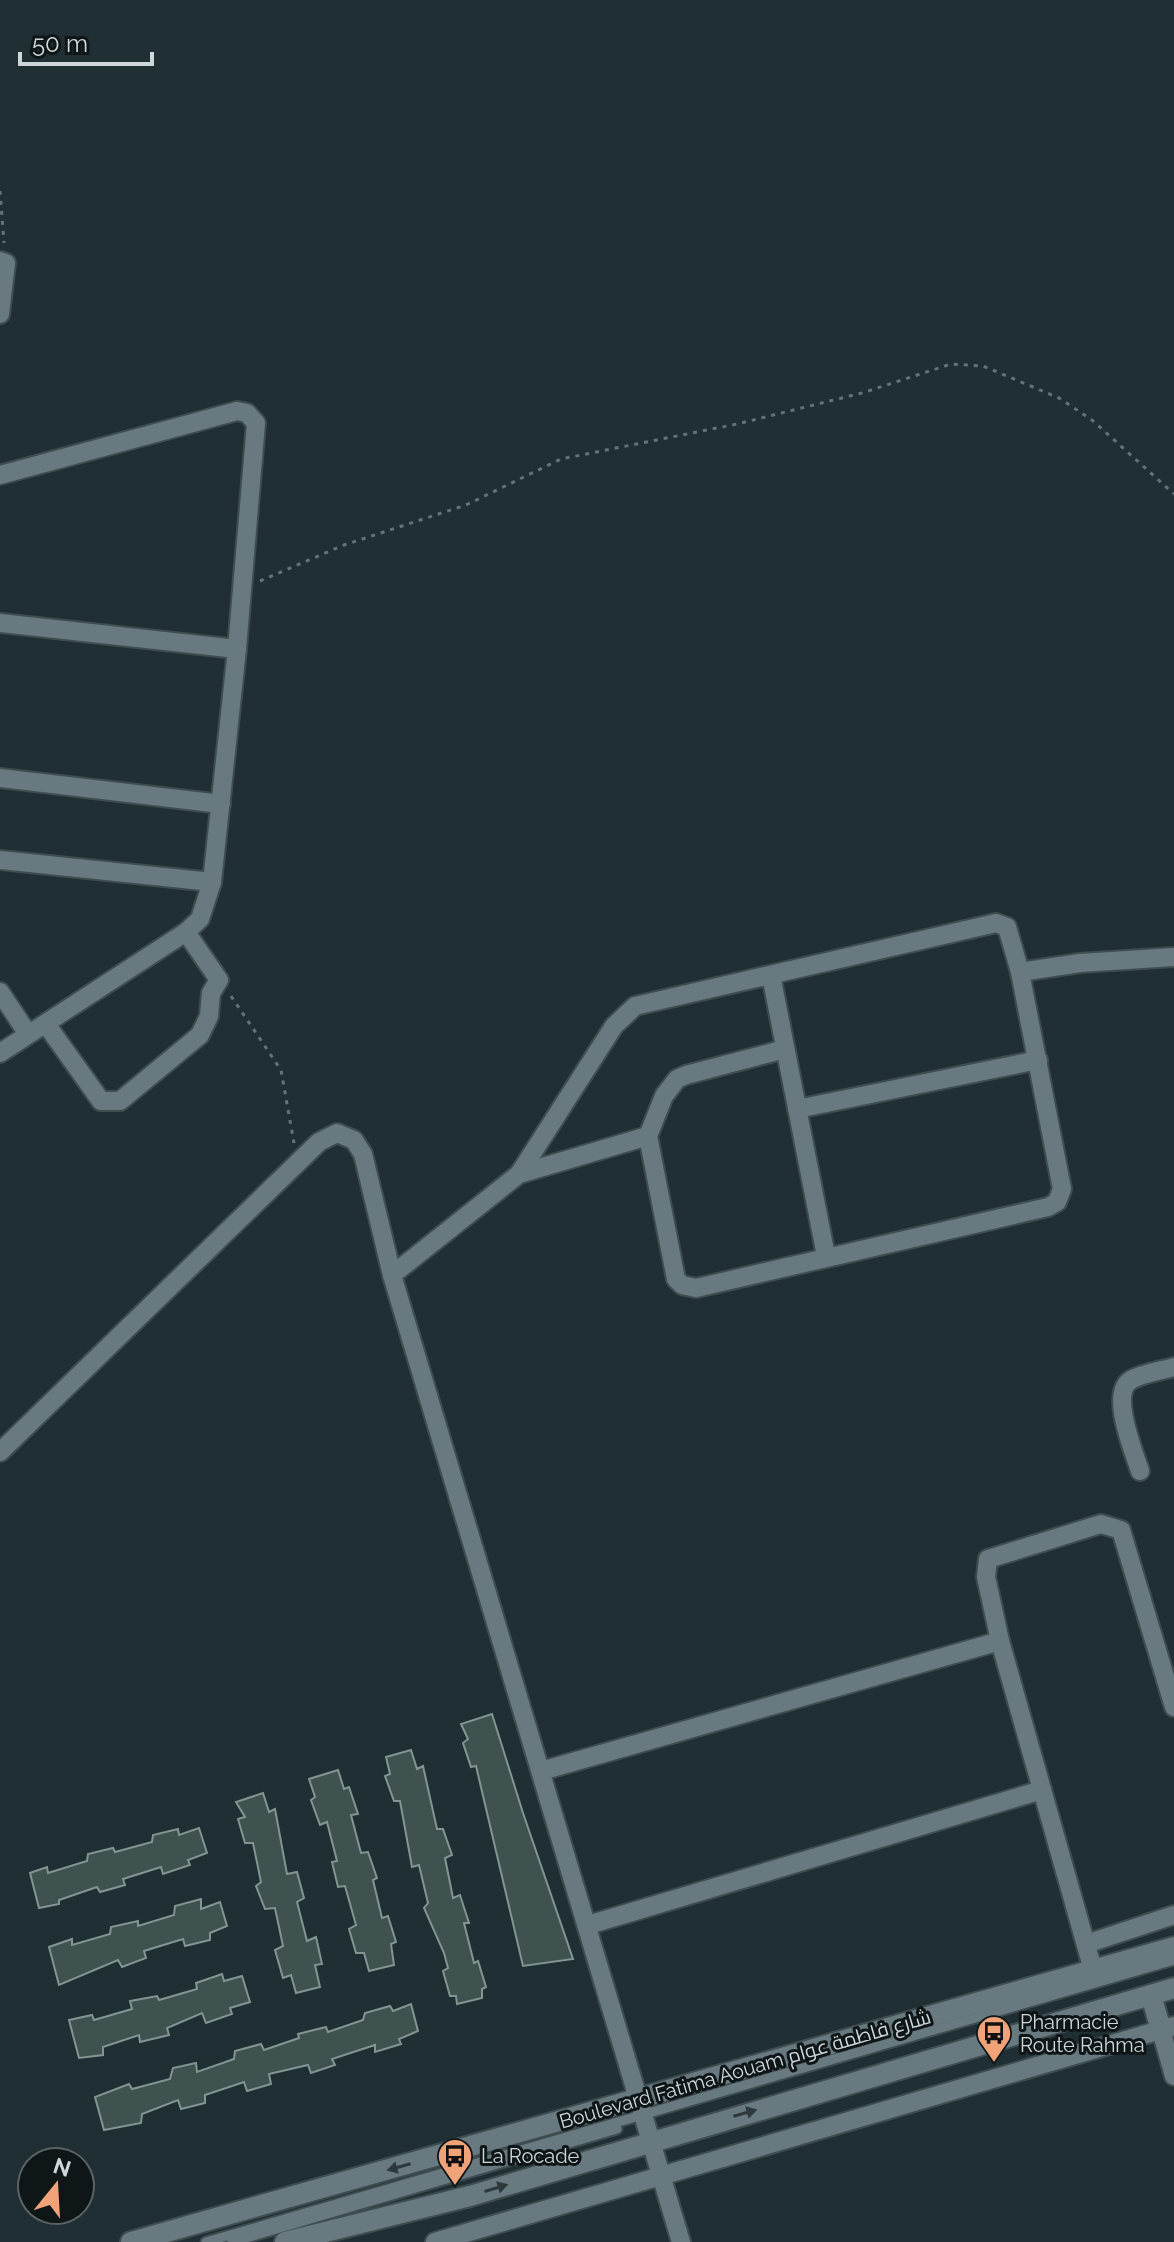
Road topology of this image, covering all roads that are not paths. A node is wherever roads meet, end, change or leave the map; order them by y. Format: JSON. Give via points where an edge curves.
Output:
{"nodes":[{"id":1,"x":3,"y":262,"type":"edge"},
{"id":2,"x":0,"y":314,"type":"edge"},
{"id":3,"x":0,"y":475,"type":"edge"},
{"id":4,"x":0,"y":623,"type":"edge"},
{"id":5,"x":237,"y":649,"type":"junction"},
{"id":6,"x":0,"y":778,"type":"edge"},
{"id":7,"x":221,"y":804,"type":"junction"},
{"id":8,"x":0,"y":860,"type":"edge"},
{"id":9,"x":212,"y":882,"type":"junction"},
{"id":10,"x":186,"y":932,"type":"junction"},
{"id":11,"x":1174,"y":957,"type":"edge"},
{"id":12,"x":1020,"y":972,"type":"junction"},
{"id":13,"x":771,"y":975,"type":"junction"},
{"id":14,"x":0,"y":992,"type":"edge"},
{"id":15,"x":46,"y":1024,"type":"junction"},
{"id":16,"x":28,"y":1034,"type":"junction"},
{"id":17,"x":785,"y":1049,"type":"junction"},
{"id":18,"x":0,"y":1053,"type":"edge"},
{"id":19,"x":1038,"y":1060,"type":"junction"},
{"id":20,"x":797,"y":1109,"type":"junction"},
{"id":21,"x":648,"y":1136,"type":"junction"},
{"id":22,"x":519,"y":1174,"type":"junction"},
{"id":23,"x":826,"y":1256,"type":"junction"},
{"id":24,"x":392,"y":1275,"type":"junction"},
{"id":25,"x":1174,"y":1367,"type":"edge"},
{"id":26,"x":0,"y":1452,"type":"edge"},
{"id":27,"x":1140,"y":1471,"type":"dead end"},
{"id":28,"x":1000,"y":1641,"type":"junction"},
{"id":29,"x":1174,"y":1707,"type":"edge"},
{"id":30,"x":541,"y":1771,"type":"junction"},
{"id":31,"x":1042,"y":1790,"type":"junction"},
{"id":32,"x":1174,"y":1915,"type":"edge"},
{"id":33,"x":588,"y":1925,"type":"junction"},
{"id":34,"x":1086,"y":1944,"type":"junction"},
{"id":35,"x":1174,"y":1947,"type":"edge"},
{"id":36,"x":1174,"y":1960,"type":"edge"},
{"id":37,"x":1174,"y":1966,"type":"edge"},
{"id":38,"x":1093,"y":1970,"type":"junction"},
{"id":39,"x":1174,"y":1988,"type":"edge"},
{"id":40,"x":1151,"y":1995,"type":"junction"},
{"id":41,"x":1167,"y":2028,"type":"edge"},
{"id":42,"x":1174,"y":2076,"type":"edge"},
{"id":43,"x":646,"y":2118,"type":"junction"},
{"id":44,"x":661,"y":2175,"type":"junction"},
{"id":45,"x":131,"y":2242,"type":"edge"},
{"id":46,"x":206,"y":2242,"type":"edge"},
{"id":47,"x":232,"y":2242,"type":"edge"},
{"id":48,"x":285,"y":2242,"type":"edge"},
{"id":49,"x":435,"y":2242,"type":"edge"},
{"id":50,"x":681,"y":2242,"type":"edge"}],
"edges":[{"from":1,"to":2,"type":"street"},
{"from":3,"to":5,"type":"street","via":[[237,411],[247,413],[256,423]]},
{"from":4,"to":5,"type":"street"},
{"from":5,"to":7,"type":"street"},
{"from":6,"to":7,"type":"street"},
{"from":7,"to":9,"type":"street"},
{"from":8,"to":9,"type":"street"},
{"from":9,"to":10,"type":"street","via":[[200,919]]},
{"from":10,"to":15,"type":"street"},
{"from":10,"to":15,"type":"street","via":[[219,980],[211,993],[209,1016],[200,1035],[120,1101],[101,1101]]},
{"from":11,"to":12,"type":"street"},
{"from":12,"to":13,"type":"street","via":[[1007,927],[996,923]]},
{"from":12,"to":19,"type":"street"},
{"from":13,"to":17,"type":"street"},
{"from":13,"to":22,"type":"street","via":[[651,1001],[624,1014]]},
{"from":14,"to":16,"type":"street"},
{"from":15,"to":16,"type":"street"},
{"from":16,"to":18,"type":"street"},
{"from":17,"to":20,"type":"street"},
{"from":17,"to":21,"type":"street","via":[[677,1079]]},
{"from":19,"to":20,"type":"street"},
{"from":19,"to":23,"type":"street","via":[[1062,1189],[1057,1202]]},
{"from":20,"to":23,"type":"street"},
{"from":21,"to":22,"type":"street"},
{"from":21,"to":23,"type":"street","via":[[676,1279],[682,1285],[696,1288]]},
{"from":22,"to":24,"type":"street"},
{"from":24,"to":26,"type":"street","via":[[363,1154],[354,1140],[332,1135]]},
{"from":24,"to":30,"type":"street"},
{"from":25,"to":27,"type":"street","via":[[1130,1380],[1123,1389],[1121,1407]]},
{"from":28,"to":29,"type":"street","via":[[986,1577],[988,1559],[1101,1524],[1121,1530]]},
{"from":28,"to":30,"type":"street"},
{"from":28,"to":31,"type":"street"},
{"from":30,"to":33,"type":"street"},
{"from":31,"to":33,"type":"street"},
{"from":31,"to":34,"type":"street"},
{"from":32,"to":34,"type":"street"},
{"from":33,"to":43,"type":"street"},
{"from":34,"to":38,"type":"street"},
{"from":35,"to":38,"type":"main road","name":"Boulevard Fatima Aouam شارع فاطمة عوام"},
{"from":36,"to":43,"type":"lane"},
{"from":37,"to":43,"type":"lane"},
{"from":38,"to":43,"type":"main road","name":"Boulevard Fatima Aouam شارع فاطمة عوام"},
{"from":39,"to":40,"type":"main road","name":"Boulevard Fatima Aouam شارع فاطمة عوام"},
{"from":40,"to":41,"type":"main road"},
{"from":43,"to":40,"type":"main road","name":"Boulevard Fatima Aouam شارع فاطمة عوام","one_way":true},
{"from":41,"to":42,"type":"street"},
{"from":41,"to":44,"type":"street"},
{"from":43,"to":44,"type":"street"},
{"from":43,"to":45,"type":"main road","name":"Boulevard Fatima Aouam شارع فاطمة عوام","one_way":true},
{"from":43,"to":46,"type":"lane"},
{"from":43,"to":47,"type":"lane"},
{"from":48,"to":43,"type":"main road","name":"Boulevard Fatima Aouam شارع فاطمة عوام","one_way":true,"via":[[470,2196]]},
{"from":44,"to":49,"type":"street"},
{"from":44,"to":50,"type":"street"}]}
